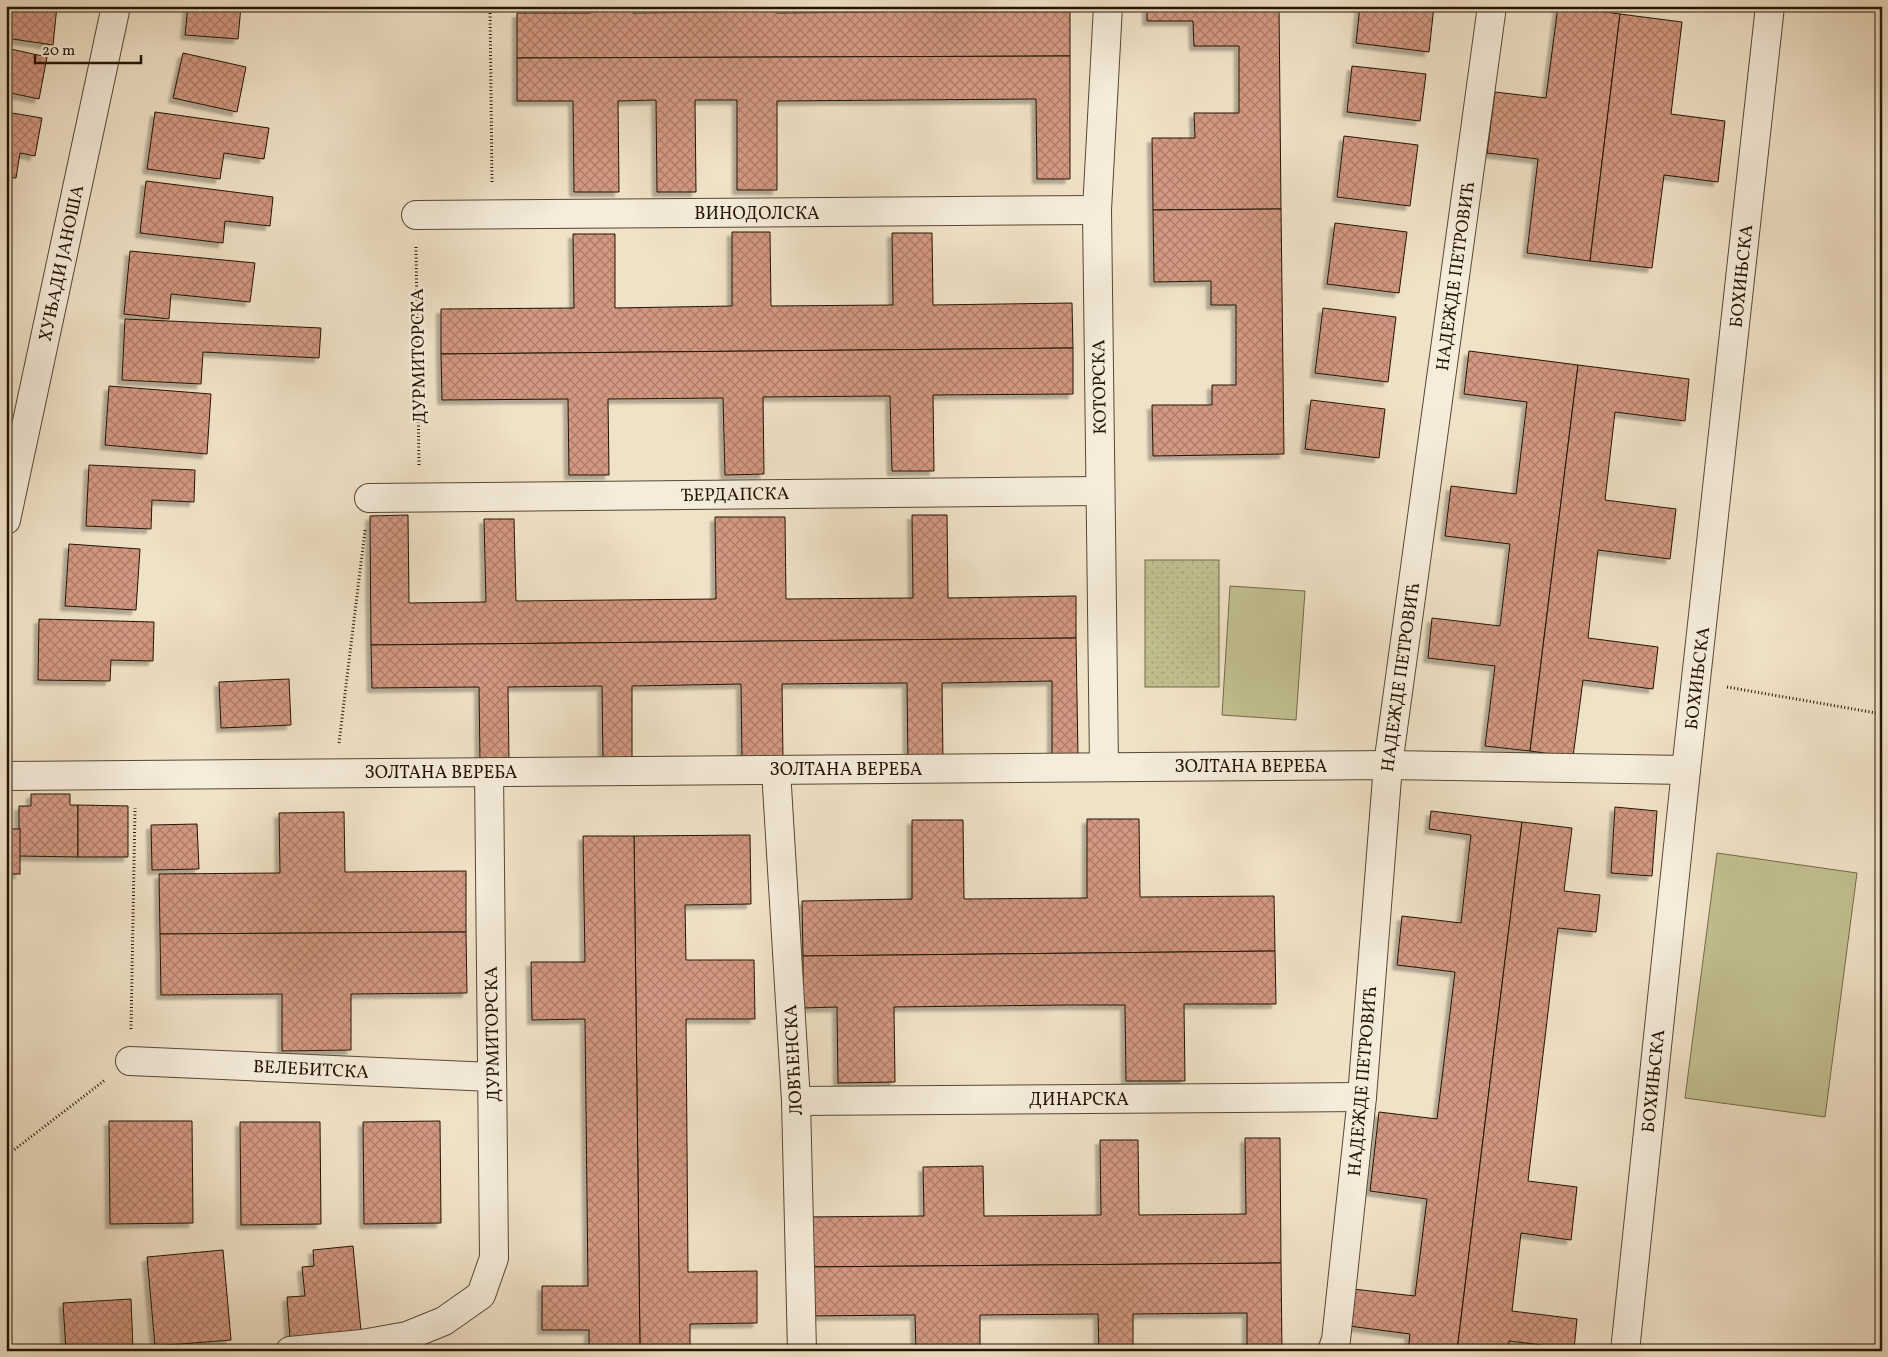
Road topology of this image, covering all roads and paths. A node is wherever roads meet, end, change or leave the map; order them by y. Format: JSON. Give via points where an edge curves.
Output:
{"nodes":[{"id":1,"x":116,"y":6,"type":"edge"},
{"id":2,"x":490,"y":6,"type":"edge"},
{"id":3,"x":1108,"y":6,"type":"edge"},
{"id":4,"x":1492,"y":6,"type":"edge"},
{"id":5,"x":1770,"y":6,"type":"edge"},
{"id":6,"x":1098,"y":210,"type":"junction"},
{"id":7,"x":416,"y":215,"type":"joint"},
{"id":8,"x":492,"y":215,"type":"junction"},
{"id":9,"x":1100,"y":491,"type":"junction"},
{"id":10,"x":420,"y":497,"type":"junction"},
{"id":11,"x":369,"y":498,"type":"joint"},
{"id":12,"x":6,"y":520,"type":"edge"},
{"id":13,"x":1697,"y":682,"type":"junction"},
{"id":14,"x":1882,"y":714,"type":"edge"},
{"id":15,"x":1388,"y":765,"type":"junction"},
{"id":16,"x":1104,"y":767,"type":"junction"},
{"id":17,"x":776,"y":770,"type":"junction"},
{"id":18,"x":1686,"y":770,"type":"junction"},
{"id":19,"x":489,"y":772,"type":"junction"},
{"id":20,"x":335,"y":773,"type":"junction"},
{"id":21,"x":136,"y":774,"type":"junction"},
{"id":22,"x":6,"y":776,"type":"edge"},
{"id":23,"x":130,"y":1061,"type":"junction"},
{"id":24,"x":492,"y":1077,"type":"junction"},
{"id":25,"x":1362,"y":1097,"type":"junction"},
{"id":26,"x":796,"y":1101,"type":"junction"},
{"id":27,"x":6,"y":1156,"type":"edge"},
{"id":28,"x":290,"y":1351,"type":"edge"},
{"id":29,"x":802,"y":1351,"type":"edge"},
{"id":30,"x":1332,"y":1351,"type":"edge"},
{"id":31,"x":1625,"y":1351,"type":"edge"}],
"edges":[{"from":1,"to":12,"type":"street","name":"ХУЊАДИ ЈАНОША"},
{"from":2,"to":8,"type":"path"},
{"from":3,"to":6,"type":"street","name":"КОТОРСКА"},
{"from":4,"to":15,"type":"street","name":"НАДЕЖДЕ ПЕТРОВИЋ"},
{"from":5,"to":13,"type":"street","name":"БОХИЊСКА"},
{"from":6,"to":8,"type":"street","name":"ВИНОДОЛСКА"},
{"from":6,"to":9,"type":"street","name":"КОТОРСКА"},
{"from":7,"to":8,"type":"street","name":"ВИНОДОЛСКА"},
{"from":7,"to":10,"type":"path","name":"ДУРМИТОРСКА"},
{"from":9,"to":10,"type":"street","name":"ЂЕРДАПСКА"},
{"from":9,"to":16,"type":"street","name":"КОТОРСКА"},
{"from":10,"to":11,"type":"street","name":"ЂЕРДАПСКА"},
{"from":11,"to":20,"type":"path"},
{"from":13,"to":14,"type":"path"},
{"from":13,"to":18,"type":"street","name":"БОХИЊСКА"},
{"from":15,"to":16,"type":"street","name":"ЗОЛТАНА ВЕРЕБА"},
{"from":15,"to":18,"type":"street","name":"ЗОЛТАНА ВЕРЕБА"},
{"from":15,"to":25,"type":"street","name":"НАДЕЖДЕ ПЕТРОВИЋ"},
{"from":16,"to":17,"type":"street","name":"ЗОЛТАНА ВЕРЕБА"},
{"from":17,"to":19,"type":"street","name":"ЗОЛТАНА ВЕРЕБА"},
{"from":17,"to":26,"type":"street","name":"ЛОВЋЕНСКА"},
{"from":18,"to":31,"type":"street","name":"БОХИЊСКА"},
{"from":19,"to":20,"type":"street","name":"ЗОЛТАНА ВЕРЕБА"},
{"from":19,"to":24,"type":"street","name":"ДУРМИТОРСКА"},
{"from":20,"to":21,"type":"street","name":"ЗОЛТАНА ВЕРЕБА"},
{"from":21,"to":22,"type":"street","name":"ЗОЛТАНА ВЕРЕБА"},
{"from":21,"to":23,"type":"path"},
{"from":23,"to":24,"type":"street","name":"ВЕЛЕБИТСКА"},
{"from":23,"to":27,"type":"path"},
{"from":24,"to":28,"type":"street","name":"ДУРМИТОРСКА","via":[[494,1258],[481,1295],[444,1321],[407,1336]]},
{"from":25,"to":26,"type":"street","name":"ДИНАРСКА"},
{"from":25,"to":30,"type":"street","name":"НАДЕЖДЕ ПЕТРОВИЋ","via":[[1336,1340]]},
{"from":26,"to":29,"type":"street","name":"ЛОВЋЕНСКА"}]}
